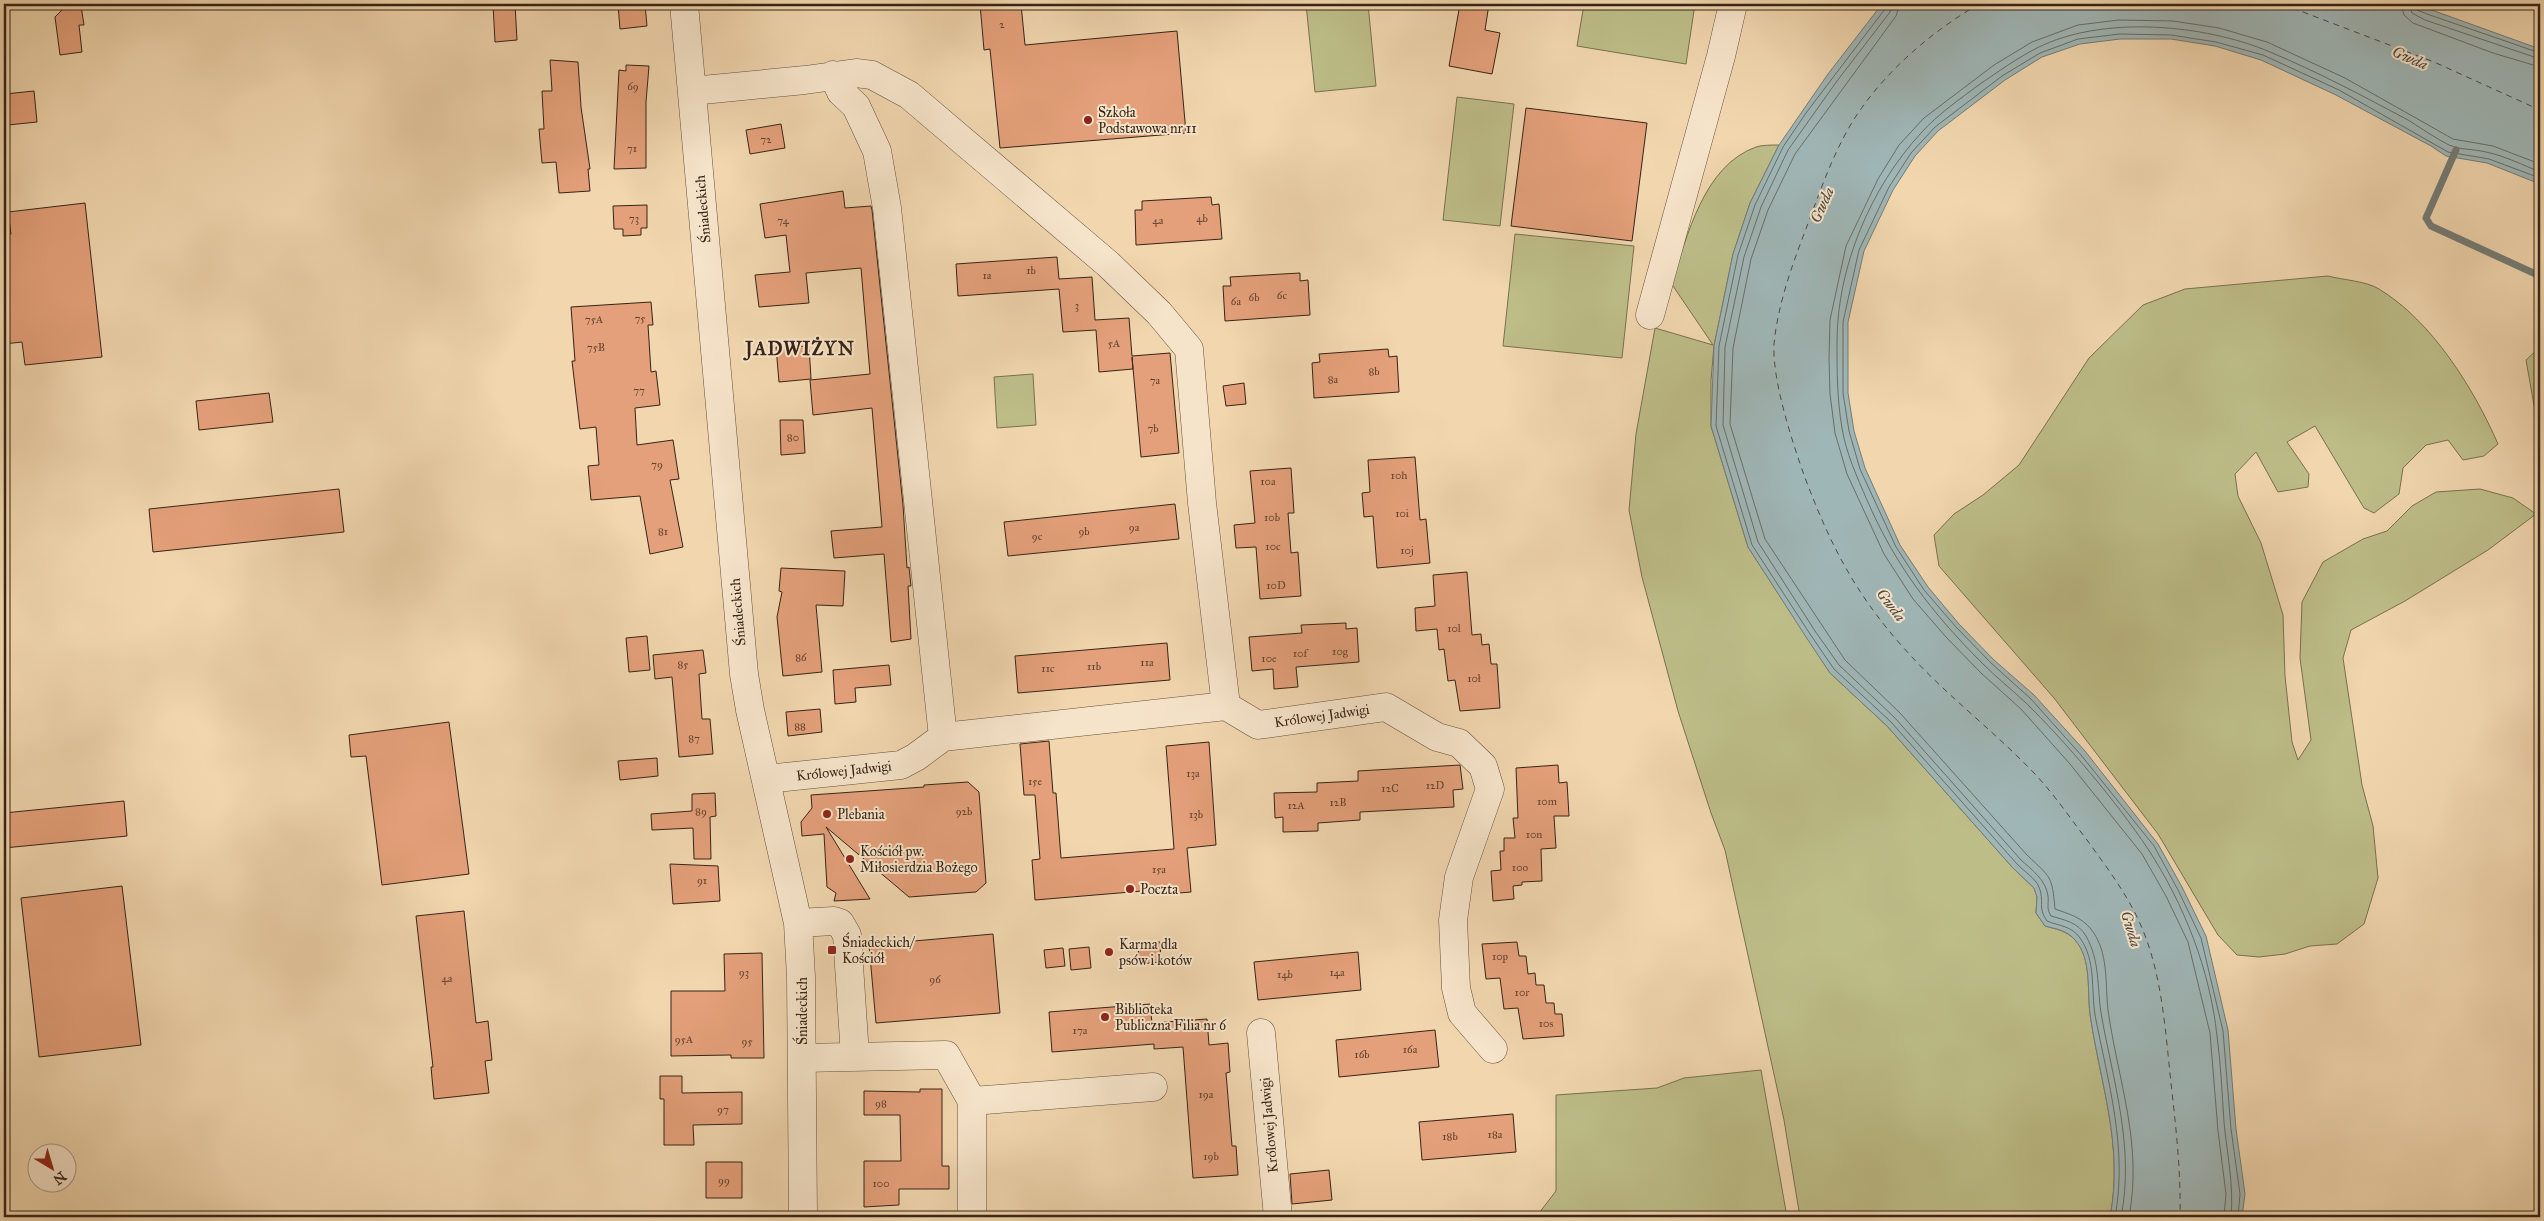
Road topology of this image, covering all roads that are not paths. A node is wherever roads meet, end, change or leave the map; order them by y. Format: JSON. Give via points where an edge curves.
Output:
{"nodes":[{"id":1,"x":684,"y":4,"type":"edge"},
{"id":2,"x":1733,"y":4,"type":"edge"},
{"id":3,"x":832,"y":76,"type":"junction"},
{"id":4,"x":692,"y":91,"type":"junction"},
{"id":5,"x":1650,"y":315,"type":"dead end"},
{"id":6,"x":1226,"y":706,"type":"junction"},
{"id":7,"x":943,"y":737,"type":"junction"},
{"id":8,"x":766,"y":779,"type":"junction"},
{"id":9,"x":798,"y":923,"type":"junction"},
{"id":10,"x":1261,"y":1033,"type":"dead end"},
{"id":11,"x":1494,"y":1049,"type":"dead end"},
{"id":12,"x":855,"y":1056,"type":"junction"},
{"id":13,"x":802,"y":1058,"type":"junction"},
{"id":14,"x":1153,"y":1087,"type":"dead end"},
{"id":15,"x":972,"y":1101,"type":"junction"},
{"id":16,"x":803,"y":1217,"type":"edge"},
{"id":17,"x":972,"y":1217,"type":"edge"},
{"id":18,"x":1278,"y":1217,"type":"edge"}],
"edges":[{"from":1,"to":4,"type":"street","name":"Śniadeckich"},
{"from":2,"to":5,"type":"street"},
{"from":3,"to":4,"type":"street"},
{"from":3,"to":6,"type":"street","via":[[872,75],[909,95],[1108,264],[1159,313],[1189,349],[1202,503]]},
{"from":3,"to":7,"type":"street","via":[[856,106],[877,151],[887,208]]},
{"from":4,"to":8,"type":"street","name":"Śniadeckich","via":[[744,674]]},
{"from":6,"to":7,"type":"street"},
{"from":6,"to":11,"type":"street","name":"Królowej Jadwigi","via":[[1258,725],[1386,707],[1437,737],[1459,743],[1483,766],[1490,789],[1459,877],[1453,920],[1456,988],[1462,1013]]},
{"from":7,"to":8,"type":"street","name":"Królowej Jadwigi","via":[[901,765]]},
{"from":8,"to":9,"type":"street","name":"Śniadeckich"},
{"from":9,"to":12,"type":"street","via":[[834,921],[840,923],[847,935]]},
{"from":9,"to":13,"type":"street","name":"Śniadeckich"},
{"from":10,"to":18,"type":"street","name":"Królowej Jadwigi"},
{"from":12,"to":13,"type":"street"},
{"from":12,"to":15,"type":"street","via":[[946,1055]]},
{"from":13,"to":16,"type":"street","name":"Śniadeckich"},
{"from":14,"to":15,"type":"street"},
{"from":15,"to":17,"type":"street"}]}
